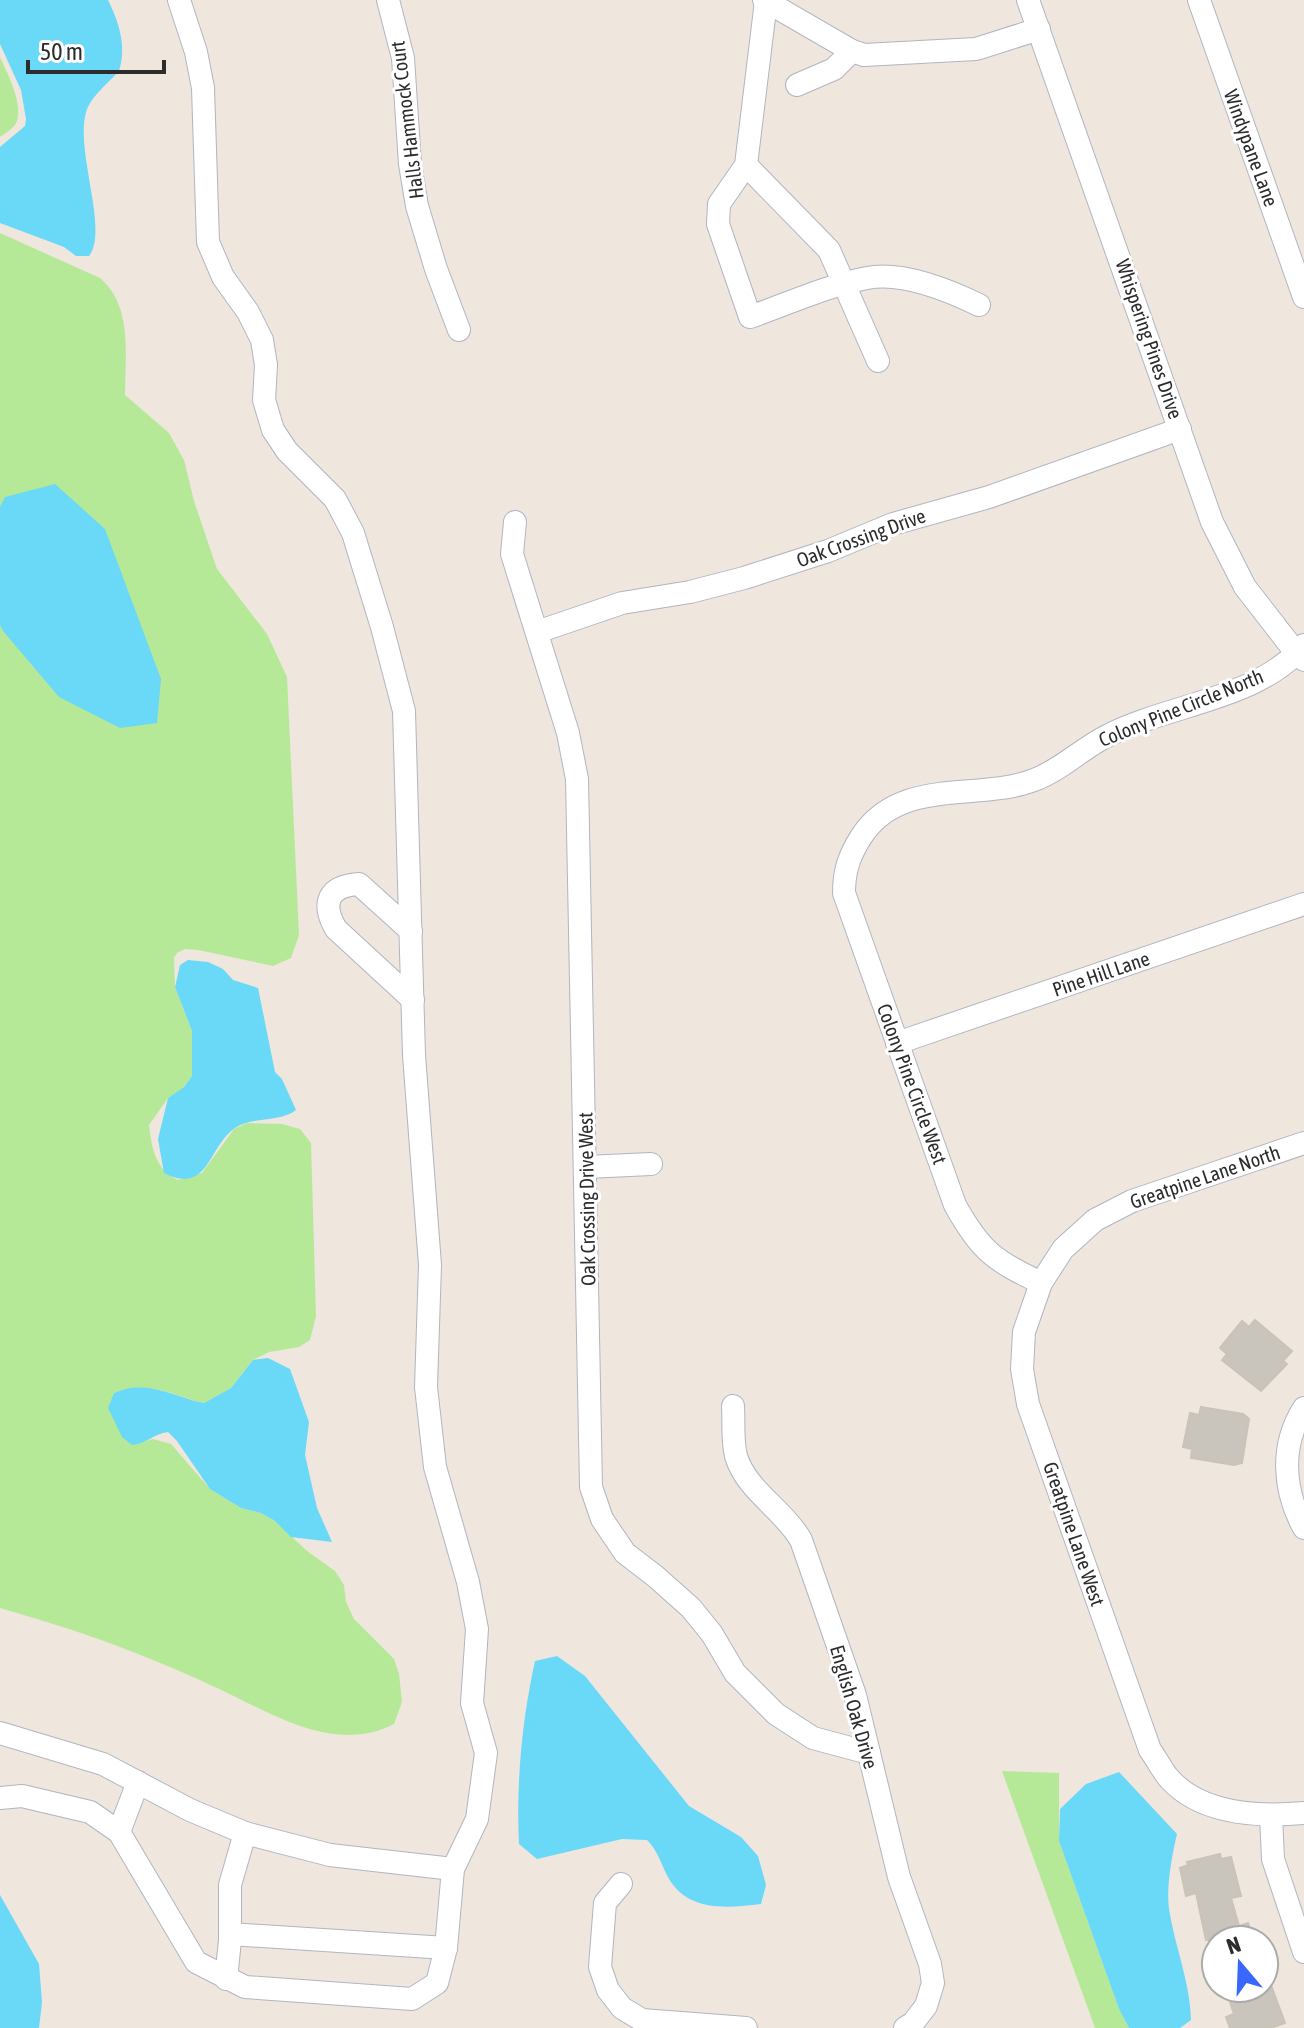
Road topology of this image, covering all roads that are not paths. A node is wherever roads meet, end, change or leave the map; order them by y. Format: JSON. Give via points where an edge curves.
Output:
{"nodes":[{"id":1,"x":388,"y":0,"type":"edge"},
{"id":2,"x":1028,"y":0,"type":"edge"},
{"id":3,"x":1199,"y":0,"type":"edge"},
{"id":4,"x":178,"y":1,"type":"edge"},
{"id":5,"x":765,"y":1,"type":"edge"},
{"id":6,"x":1039,"y":29,"type":"junction"},
{"id":7,"x":852,"y":51,"type":"junction"},
{"id":8,"x":797,"y":85,"type":"dead end"},
{"id":9,"x":746,"y":165,"type":"junction"},
{"id":10,"x":846,"y":284,"type":"junction"},
{"id":11,"x":1304,"y":297,"type":"edge"},
{"id":12,"x":979,"y":305,"type":"dead end"},
{"id":13,"x":459,"y":330,"type":"dead end"},
{"id":14,"x":878,"y":361,"type":"dead end"},
{"id":15,"x":1180,"y":429,"type":"junction"},
{"id":16,"x":515,"y":522,"type":"dead end"},
{"id":17,"x":537,"y":632,"type":"junction"},
{"id":18,"x":1302,"y":653,"type":"edge"},
{"id":19,"x":853,"y":850,"type":"joint"},
{"id":20,"x":1304,"y":904,"type":"edge"},
{"id":21,"x":411,"y":931,"type":"junction"},
{"id":22,"x":413,"y":1000,"type":"junction"},
{"id":23,"x":897,"y":1043,"type":"junction"},
{"id":24,"x":1304,"y":1143,"type":"edge"},
{"id":25,"x":651,"y":1164,"type":"dead end"},
{"id":26,"x":586,"y":1167,"type":"junction"},
{"id":27,"x":1041,"y":1283,"type":"junction"},
{"id":28,"x":733,"y":1406,"type":"dead end"},
{"id":29,"x":1304,"y":1408,"type":"edge"},
{"id":30,"x":1304,"y":1528,"type":"edge"},
{"id":31,"x":0,"y":1733,"type":"edge"},
{"id":32,"x":869,"y":1753,"type":"junction"},
{"id":33,"x":138,"y":1782,"type":"junction"},
{"id":34,"x":0,"y":1798,"type":"edge"},
{"id":35,"x":1304,"y":1813,"type":"edge"},
{"id":36,"x":1271,"y":1816,"type":"junction"},
{"id":37,"x":119,"y":1832,"type":"junction"},
{"id":38,"x":245,"y":1833,"type":"junction"},
{"id":39,"x":453,"y":1869,"type":"junction"},
{"id":40,"x":621,"y":1884,"type":"dead end"},
{"id":41,"x":230,"y":1934,"type":"junction"},
{"id":42,"x":446,"y":1948,"type":"junction"},
{"id":43,"x":1304,"y":1952,"type":"edge"},
{"id":44,"x":226,"y":1979,"type":"junction"},
{"id":45,"x":909,"y":2025,"type":"edge"},
{"id":46,"x":746,"y":2028,"type":"edge"}],
"edges":[{"from":1,"to":13,"type":"street","name":"Halls Hammock Court","via":[[403,58],[417,206]]},
{"from":2,"to":6,"type":"street","name":"Whispering Pines Drive"},
{"from":3,"to":11,"type":"street","name":"Windypane Lane"},
{"from":4,"to":21,"type":"street","via":[[203,88],[208,242],[262,340],[264,400],[273,430],[335,499],[353,533],[404,711]]},
{"from":5,"to":7,"type":"street"},
{"from":5,"to":9,"type":"street"},
{"from":6,"to":7,"type":"street","via":[[976,49],[864,55]]},
{"from":6,"to":15,"type":"street","name":"Whispering Pines Drive"},
{"from":7,"to":8,"type":"street","via":[[834,69]]},
{"from":9,"to":10,"type":"street","via":[[829,250]]},
{"from":9,"to":10,"type":"street","via":[[719,204],[718,224],[750,317]]},
{"from":10,"to":12,"type":"street","via":[[869,277],[896,279],[943,287]]},
{"from":10,"to":14,"type":"street"},
{"from":15,"to":17,"type":"street","name":"Oak Crossing Drive","via":[[744,578],[622,603]]},
{"from":15,"to":18,"type":"street","name":"Whispering Pines Drive","via":[[1227,555],[1245,587]]},
{"from":16,"to":17,"type":"street","name":"Oak Crossing Drive West","via":[[512,554]]},
{"from":17,"to":26,"type":"street","name":"Oak Crossing Drive West","via":[[577,779]]},
{"from":18,"to":19,"type":"street","name":"Colony Pine Circle North","via":[[1255,683],[1107,736],[1034,780],[908,800],[866,828]]},
{"from":19,"to":23,"type":"street","name":"Colony Pine Circle West","via":[[844,872],[844,893]]},
{"from":20,"to":23,"type":"street","name":"Pine Hill Lane"},
{"from":21,"to":22,"type":"street"},
{"from":21,"to":22,"type":"street","via":[[359,884],[334,891],[328,901],[327,914],[336,929]]},
{"from":22,"to":39,"type":"street","via":[[430,1265],[426,1387],[435,1467],[477,1629],[472,1703],[486,1753],[477,1819]]},
{"from":23,"to":27,"type":"street","name":"Colony Pine Circle West","via":[[967,1226],[987,1253]]},
{"from":24,"to":27,"type":"street","name":"Greatpine Lane North","via":[[1132,1201],[1095,1220],[1063,1249]]},
{"from":25,"to":26,"type":"street"},
{"from":26,"to":32,"type":"street","name":"Oak Crossing Drive West","via":[[591,1487],[602,1519],[625,1553],[691,1608],[735,1673],[776,1714],[813,1738]]},
{"from":27,"to":36,"type":"street","name":"Greatpine Lane West","via":[[1024,1332],[1022,1369],[1028,1404],[1150,1750],[1169,1778],[1192,1796],[1228,1811]]},
{"from":28,"to":32,"type":"street","name":"English Oak Drive","via":[[736,1454],[745,1476],[791,1522],[801,1540],[855,1695]]},
{"from":29,"to":30,"type":"street","via":[[1286,1454],[1288,1485]]},
{"from":31,"to":33,"type":"street","via":[[103,1764]]},
{"from":32,"to":45,"type":"street","name":"English Oak Drive","via":[[899,1877],[933,1983],[926,2006]]},
{"from":33,"to":37,"type":"street"},
{"from":33,"to":38,"type":"street"},
{"from":34,"to":37,"type":"street","via":[[22,1796],[90,1812]]},
{"from":35,"to":36,"type":"street"},
{"from":36,"to":43,"type":"street","via":[[1273,1859]]},
{"from":37,"to":44,"type":"street","via":[[196,1962]]},
{"from":38,"to":39,"type":"street","via":[[330,1855]]},
{"from":38,"to":41,"type":"street","via":[[230,1885]]},
{"from":39,"to":42,"type":"street"},
{"from":40,"to":46,"type":"street","via":[[605,1903],[600,1967],[622,2008],[642,2020]]},
{"from":41,"to":42,"type":"street"},
{"from":41,"to":44,"type":"street"},
{"from":42,"to":44,"type":"street","via":[[437,1983],[412,1999],[245,1987]]}]}
